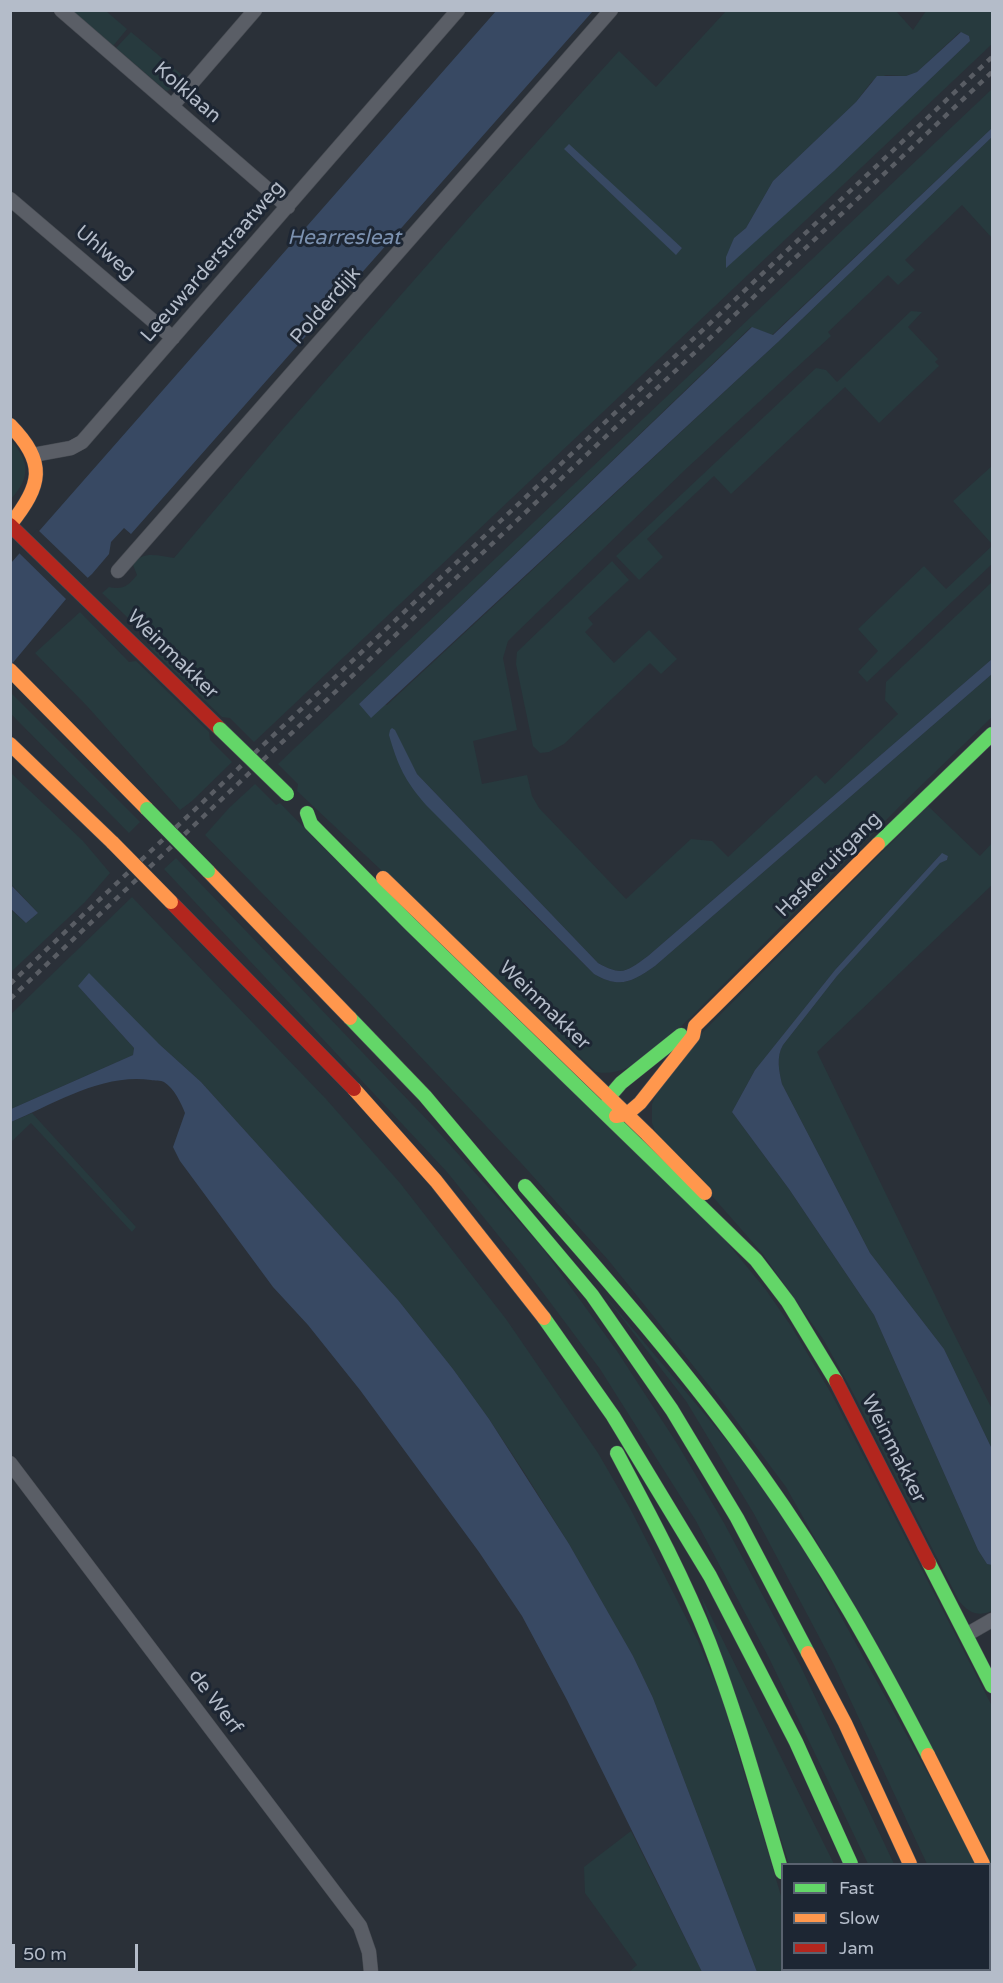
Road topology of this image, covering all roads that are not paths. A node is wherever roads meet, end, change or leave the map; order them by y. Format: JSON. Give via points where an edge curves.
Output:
{"nodes":[{"id":1,"x":61,"y":10,"type":"edge"},
{"id":2,"x":255,"y":10,"type":"edge"},
{"id":3,"x":458,"y":10,"type":"edge"},
{"id":4,"x":610,"y":10,"type":"edge"},
{"id":5,"x":172,"y":106,"type":"junction"},
{"id":6,"x":10,"y":199,"type":"edge"},
{"id":7,"x":288,"y":207,"type":"junction"},
{"id":8,"x":173,"y":338,"type":"junction"},
{"id":9,"x":10,"y":425,"type":"edge"},
{"id":10,"x":33,"y":455,"type":"junction"},
{"id":11,"x":10,"y":525,"type":"edge"},
{"id":12,"x":117,"y":571,"type":"dead end"},
{"id":13,"x":10,"y":670,"type":"edge"},
{"id":14,"x":993,"y":734,"type":"edge"},
{"id":15,"x":10,"y":744,"type":"edge"},
{"id":16,"x":307,"y":813,"type":"junction"},
{"id":17,"x":695,"y":1026,"type":"junction"},
{"id":18,"x":424,"y":1096,"type":"junction"},
{"id":19,"x":609,"y":1097,"type":"junction"},
{"id":20,"x":627,"y":1114,"type":"junction"},
{"id":21,"x":607,"y":1117,"type":"junction"},
{"id":22,"x":484,"y":1146,"type":"dead end"},
{"id":23,"x":516,"y":1177,"type":"dead end"},
{"id":24,"x":740,"y":1240,"type":"junction"},
{"id":25,"x":548,"y":1323,"type":"junction"},
{"id":26,"x":598,"y":1417,"type":"dead end"},
{"id":27,"x":609,"y":1438,"type":"dead end"},
{"id":28,"x":10,"y":1463,"type":"edge"},
{"id":29,"x":993,"y":1620,"type":"edge"},
{"id":30,"x":966,"y":1635,"type":"junction"},
{"id":31,"x":993,"y":1686,"type":"edge"},
{"id":32,"x":850,"y":1863,"type":"edge"},
{"id":33,"x":910,"y":1863,"type":"edge"},
{"id":34,"x":982,"y":1863,"type":"edge"},
{"id":35,"x":781,"y":1866,"type":"edge"},
{"id":36,"x":371,"y":1972,"type":"edge"}],
"edges":[{"from":1,"to":5,"type":"street","name":"Kolklaan"},
{"from":2,"to":5,"type":"street"},
{"from":3,"to":7,"type":"street","name":"Leeuwarderstraatweg"},
{"from":4,"to":12,"type":"street","name":"Polderdijk"},
{"from":5,"to":7,"type":"street","name":"Kolklaan"},
{"from":6,"to":8,"type":"street","name":"Uhlweg"},
{"from":7,"to":8,"type":"street","name":"Leeuwarderstraatweg"},
{"from":8,"to":10,"type":"street","name":"Leeuwarderstraatweg","via":[[78,445]]},
{"from":9,"to":10,"type":"main road"},
{"from":10,"to":11,"type":"main road","via":[[34,490]]},
{"from":11,"to":16,"type":"main road","name":"Weinmakker","bridge":true},
{"from":13,"to":18,"type":"main road","bridge":true},
{"from":14,"to":17,"type":"main road","name":"Haskeruitgang"},
{"from":15,"to":25,"type":"main road","bridge":true,"via":[[352,1086],[436,1181]]},
{"from":16,"to":19,"type":"main road","name":"Weinmakker","via":[[318,818],[361,858]]},
{"from":16,"to":21,"type":"main road","name":"Weinmakker","via":[[311,824],[367,881]]},
{"from":17,"to":19,"type":"main road","name":"Haskeruitgang","via":[[621,1083]]},
{"from":17,"to":20,"type":"main road","name":"Haskeruitgang","via":[[693,1036]]},
{"from":18,"to":22,"type":"main road"},
{"from":18,"to":33,"type":"main road","via":[[592,1294],[672,1410],[737,1518],[840,1712]]},
{"from":19,"to":20,"type":"main road","name":"Weinmakker"},
{"from":19,"to":21,"type":"main road"},
{"from":20,"to":21,"type":"main road"},
{"from":20,"to":24,"type":"main road","name":"Weinmakker","via":[[711,1200],[737,1230]]},
{"from":21,"to":24,"type":"main road","name":"Weinmakker","via":[[729,1236]]},
{"from":23,"to":34,"type":"main road","via":[[642,1321],[736,1438],[793,1519],[873,1653]]},
{"from":24,"to":30,"type":"main road","name":"Weinmakker","via":[[825,1360]]},
{"from":25,"to":26,"type":"main road"},
{"from":25,"to":32,"type":"main road","via":[[613,1416],[710,1576],[796,1742]]},
{"from":27,"to":35,"type":"main road","via":[[695,1608],[718,1666]]},
{"from":28,"to":36,"type":"street","name":"de Werf","via":[[360,1926]]},
{"from":29,"to":30,"type":"street"},
{"from":30,"to":31,"type":"main road","name":"Weinmakker"}]}
